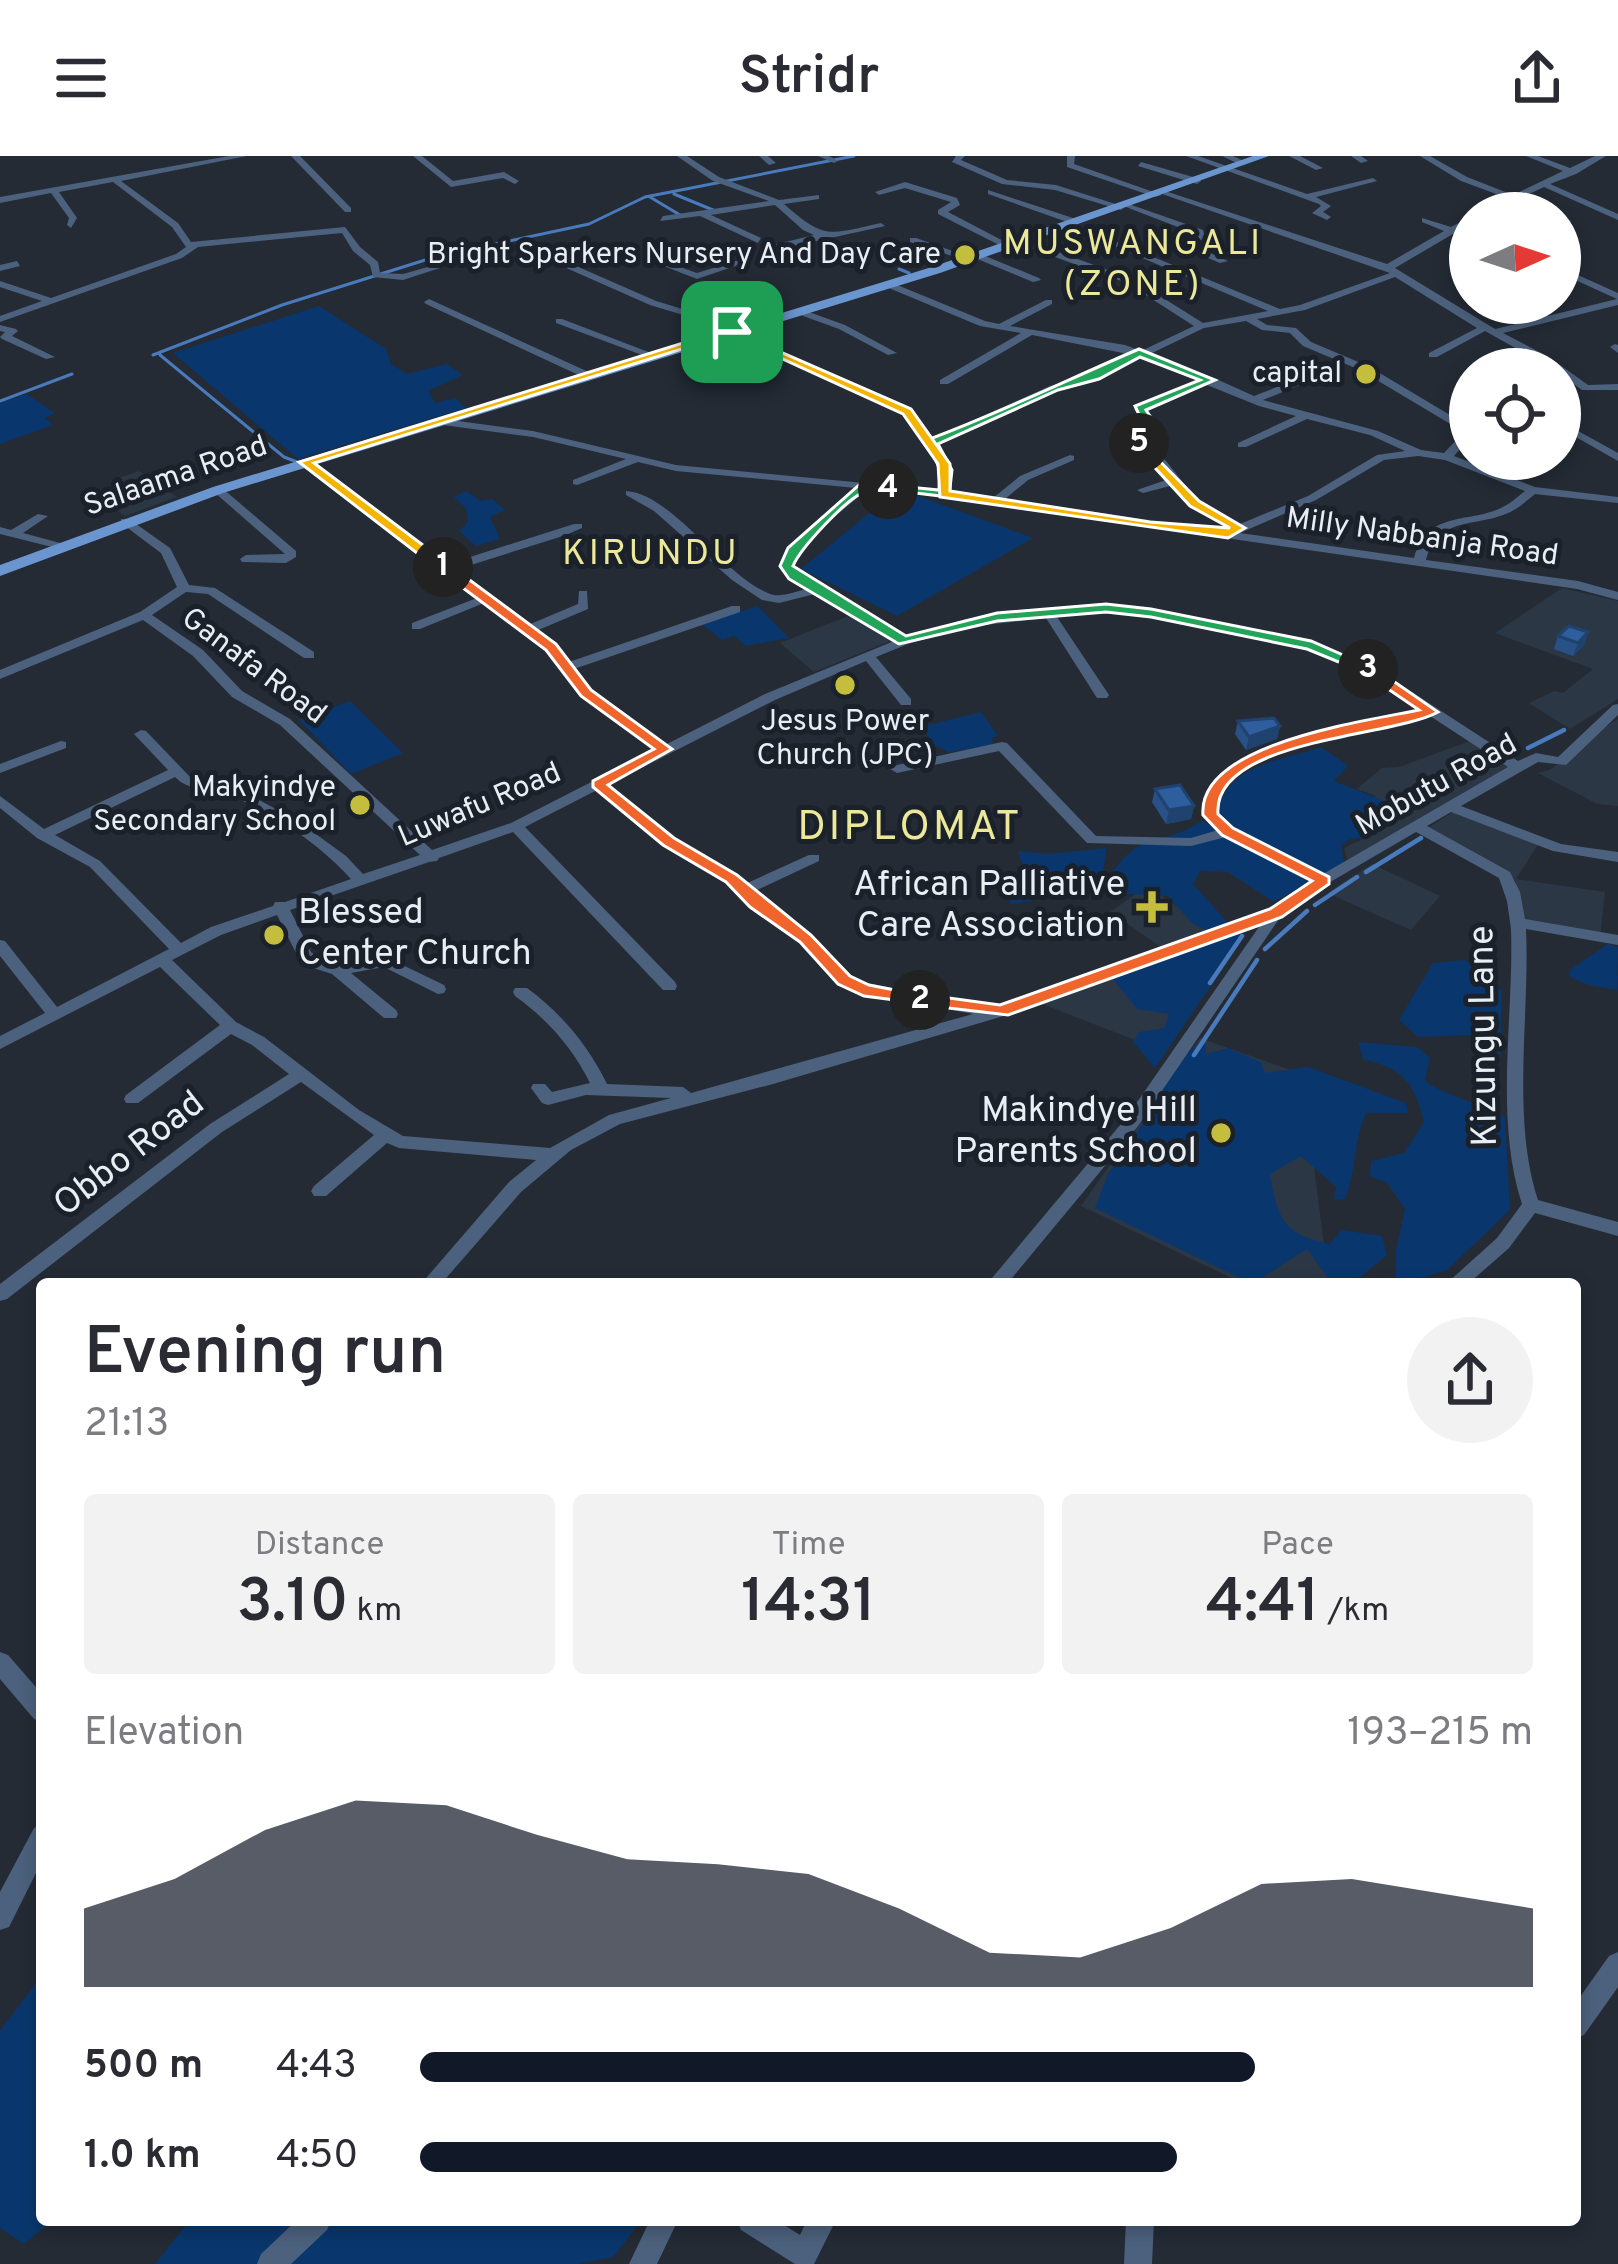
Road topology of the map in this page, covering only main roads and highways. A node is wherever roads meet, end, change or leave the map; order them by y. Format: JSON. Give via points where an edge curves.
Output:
{"nodes":[{"id":1,"x":1264,"y":156,"type":"edge"},
{"id":2,"x":1226,"y":163,"type":"edge"},
{"id":3,"x":0,"y":571,"type":"edge"}],
"edges":[{"from":1,"to":2,"type":"main road","name":"Salaama Road"},
{"from":2,"to":3,"type":"main road","name":"Salaama Road","via":[[1198,181],[974,258],[305,462]]}]}
